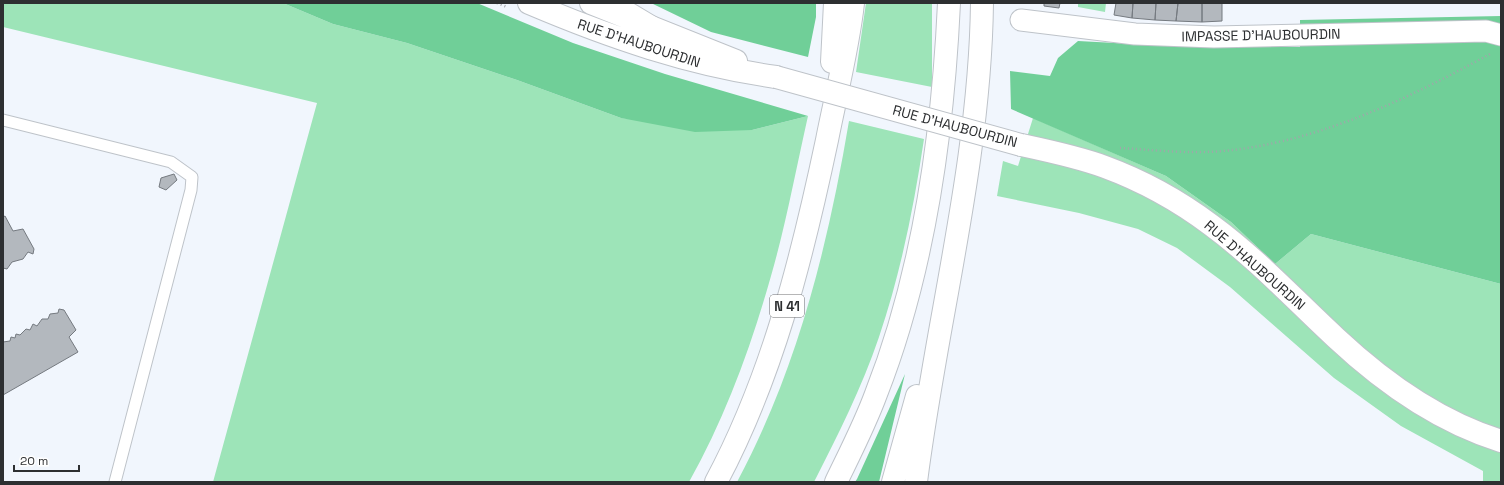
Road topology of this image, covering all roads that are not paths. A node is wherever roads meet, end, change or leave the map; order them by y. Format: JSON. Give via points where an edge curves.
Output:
{"nodes":[{"id":1,"x":529,"y":3,"type":"edge"},
{"id":2,"x":591,"y":3,"type":"edge"},
{"id":3,"x":611,"y":3,"type":"edge"},
{"id":4,"x":835,"y":3,"type":"edge"},
{"id":5,"x":853,"y":3,"type":"edge"},
{"id":6,"x":949,"y":3,"type":"edge"},
{"id":7,"x":982,"y":3,"type":"edge"},
{"id":8,"x":1021,"y":20,"type":"dead end"},
{"id":9,"x":651,"y":27,"type":"junction"},
{"id":10,"x":1498,"y":44,"type":"edge"},
{"id":11,"x":776,"y":78,"type":"junction"},
{"id":12,"x":3,"y":120,"type":"edge"},
{"id":13,"x":830,"y":121,"type":"junction"},
{"id":14,"x":946,"y":297,"type":"junction"},
{"id":15,"x":1501,"y":441,"type":"edge"},
{"id":16,"x":115,"y":482,"type":"edge"},
{"id":17,"x":716,"y":482,"type":"edge"},
{"id":18,"x":836,"y":482,"type":"edge"},
{"id":19,"x":893,"y":482,"type":"edge"},
{"id":20,"x":916,"y":482,"type":"edge"}],
"edges":[{"from":1,"to":11,"type":"main road","name":"RUE D'HAUBOURDIN","via":[[601,32],[658,51],[715,67]]},
{"from":2,"to":9,"type":"main road","name":"RUE D'HAUBOURDIN"},
{"from":3,"to":9,"type":"main road"},
{"from":4,"to":13,"type":"main road"},
{"from":5,"to":13,"type":"main road","number":"N 41","via":[[845,58]]},
{"from":6,"to":18,"type":"main road","via":[[942,111],[913,272],[877,393]]},
{"from":7,"to":14,"type":"main road","via":[[977,98],[966,188]]},
{"from":8,"to":10,"type":"street","name":"IMPASSE D'HAUBOURDIN","via":[[1135,34],[1209,37],[1486,31]]},
{"from":9,"to":11,"type":"main road","name":"RUE D'HAUBOURDIN"},
{"from":11,"to":15,"type":"main road","name":"RUE D'HAUBOURDIN","bridge":true,"via":[[1087,161],[1121,173],[1190,210],[1228,238],[1337,340],[1423,405],[1454,423]]},
{"from":12,"to":16,"type":"lane","via":[[171,162],[192,177],[191,190]]},
{"from":13,"to":17,"type":"main road","number":"N 41","via":[[812,209],[781,327],[746,420]]},
{"from":14,"to":19,"type":"main road"},
{"from":14,"to":20,"type":"main road"}]}
